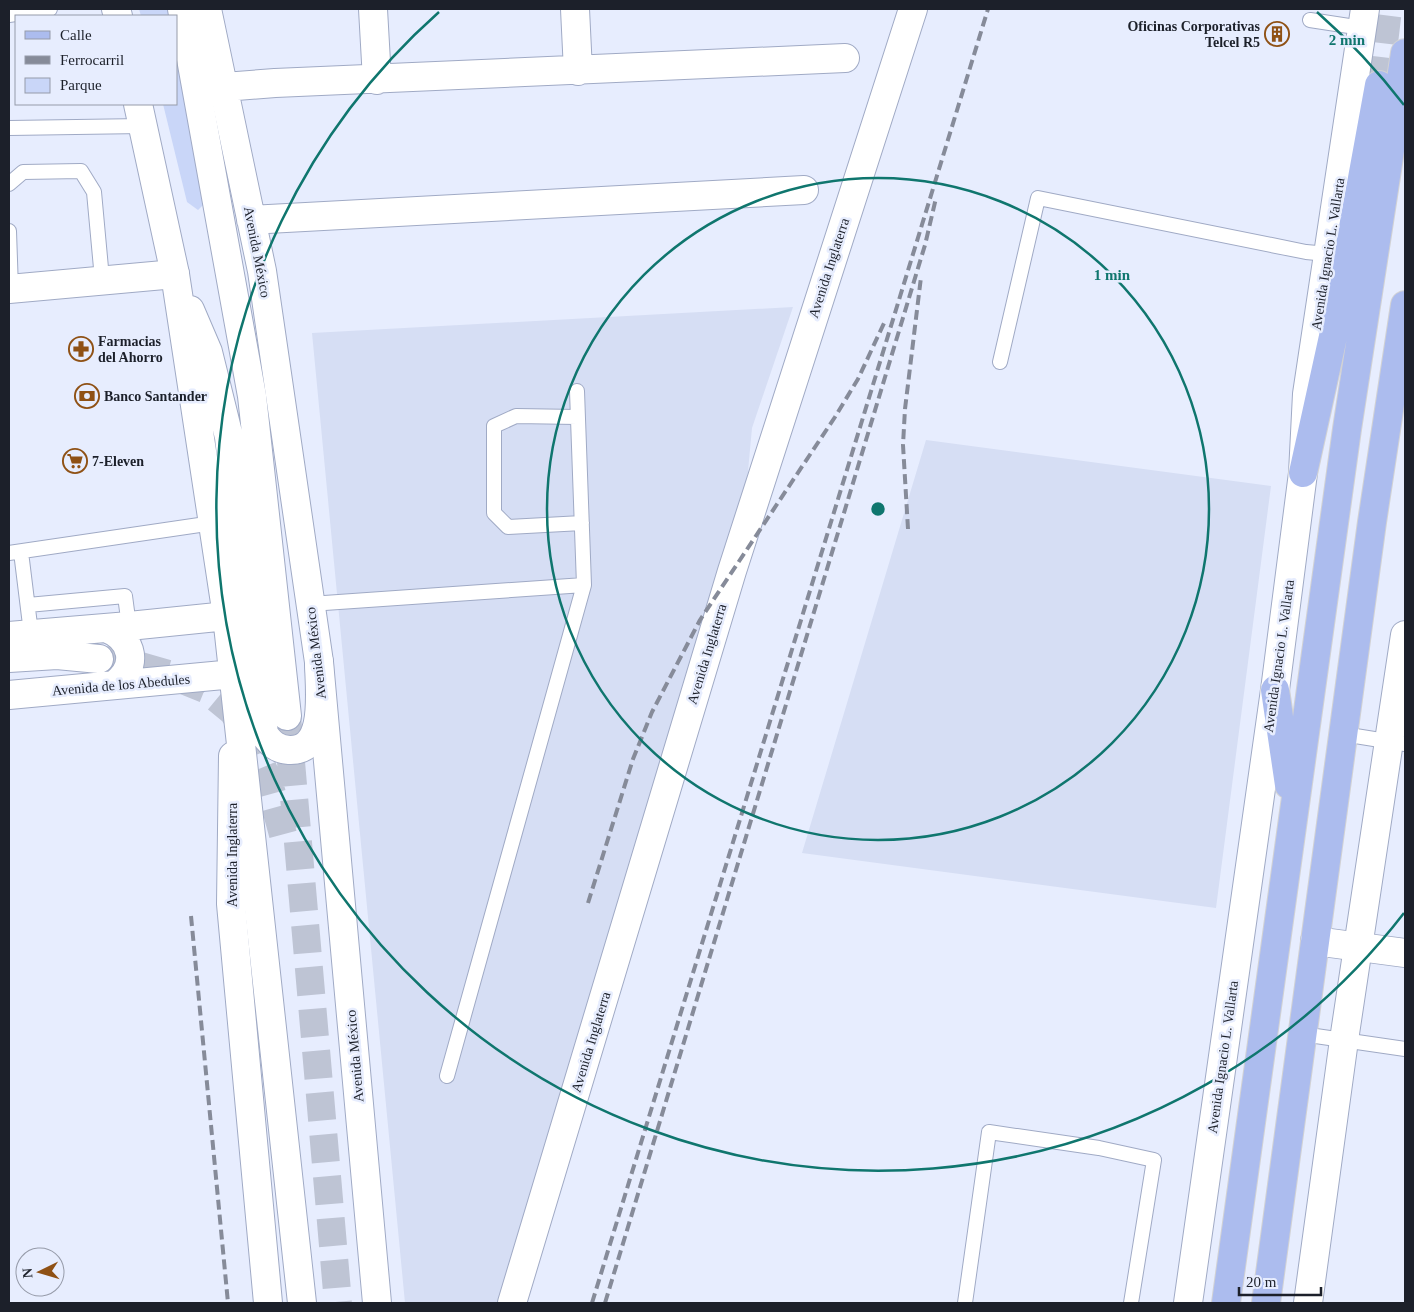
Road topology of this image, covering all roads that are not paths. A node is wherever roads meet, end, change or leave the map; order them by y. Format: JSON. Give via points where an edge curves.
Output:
{"nodes":[{"id":1,"x":50,"y":9,"type":"edge"},
{"id":2,"x":182,"y":9,"type":"edge"},
{"id":3,"x":207,"y":9,"type":"edge"},
{"id":4,"x":373,"y":9,"type":"edge"},
{"id":5,"x":575,"y":9,"type":"edge"},
{"id":6,"x":913,"y":9,"type":"edge"},
{"id":7,"x":9,"y":15,"type":"edge"},
{"id":8,"x":1364,"y":18,"type":"edge"},
{"id":9,"x":1310,"y":20,"type":"dead end"},
{"id":10,"x":1405,"y":54,"type":"edge"},
{"id":11,"x":845,"y":58,"type":"dead end"},
{"id":12,"x":578,"y":70,"type":"junction"},
{"id":13,"x":377,"y":80,"type":"junction"},
{"id":14,"x":1379,"y":85,"type":"tunnel mouth"},
{"id":15,"x":224,"y":87,"type":"junction"},
{"id":16,"x":140,"y":115,"type":"edge"},
{"id":17,"x":9,"y":128,"type":"edge"},
{"id":18,"x":9,"y":184,"type":"edge"},
{"id":19,"x":804,"y":190,"type":"dead end"},
{"id":20,"x":251,"y":220,"type":"junction"},
{"id":21,"x":9,"y":231,"type":"edge"},
{"id":22,"x":1328,"y":254,"type":"junction"},
{"id":23,"x":175,"y":274,"type":"junction"},
{"id":24,"x":102,"y":279,"type":"junction"},
{"id":25,"x":10,"y":289,"type":"edge"},
{"id":26,"x":1405,"y":305,"type":"edge"},
{"id":27,"x":1000,"y":362,"type":"dead end"},
{"id":28,"x":576,"y":391,"type":"dead end"},
{"id":29,"x":577,"y":417,"type":"junction"},
{"id":30,"x":1303,"y":473,"type":"junction"},
{"id":31,"x":582,"y":523,"type":"junction"},
{"id":32,"x":213,"y":524,"type":"junction"},
{"id":33,"x":15,"y":553,"type":"edge"},
{"id":34,"x":584,"y":586,"type":"junction"},
{"id":35,"x":310,"y":604,"type":"junction"},
{"id":36,"x":28,"y":605,"type":"junction"},
{"id":37,"x":227,"y":616,"type":"junction"},
{"id":38,"x":118,"y":627,"type":"junction"},
{"id":39,"x":20,"y":635,"type":"edge"},
{"id":40,"x":1405,"y":635,"type":"edge"},
{"id":41,"x":9,"y":658,"type":"edge"},
{"id":42,"x":99,"y":659,"type":"tunnel mouth"},
{"id":43,"x":318,"y":662,"type":"junction"},
{"id":44,"x":234,"y":674,"type":"junction"},
{"id":45,"x":114,"y":685,"type":"junction"},
{"id":46,"x":1275,"y":690,"type":"junction"},
{"id":47,"x":9,"y":695,"type":"edge"},
{"id":48,"x":287,"y":716,"type":"tunnel mouth"},
{"id":49,"x":1343,"y":734,"type":"junction"},
{"id":50,"x":1397,"y":742,"type":"edge"},
{"id":51,"x":1294,"y":815,"type":"junction"},
{"id":52,"x":1315,"y":941,"type":"junction"},
{"id":53,"x":1359,"y":947,"type":"junction"},
{"id":54,"x":1405,"y":953,"type":"edge"},
{"id":55,"x":1302,"y":1034,"type":"junction"},
{"id":56,"x":1344,"y":1040,"type":"junction"},
{"id":57,"x":1405,"y":1049,"type":"edge"},
{"id":58,"x":447,"y":1076,"type":"dead end"},
{"id":59,"x":268,"y":1303,"type":"edge"},
{"id":60,"x":302,"y":1303,"type":"edge"},
{"id":61,"x":377,"y":1303,"type":"edge"},
{"id":62,"x":512,"y":1303,"type":"edge"},
{"id":63,"x":965,"y":1303,"type":"edge"},
{"id":64,"x":1130,"y":1303,"type":"edge"},
{"id":65,"x":1188,"y":1303,"type":"edge"},
{"id":66,"x":1226,"y":1303,"type":"edge"},
{"id":67,"x":1266,"y":1303,"type":"edge"},
{"id":68,"x":1308,"y":1303,"type":"edge"}],
"edges":[{"from":1,"to":7,"type":"lane"},
{"from":2,"to":48,"type":"street","name":"Avenida México","via":[[252,396]]},
{"from":3,"to":15,"type":"street","name":"Avenida México"},
{"from":4,"to":13,"type":"street"},
{"from":5,"to":12,"type":"street"},
{"from":6,"to":62,"type":"street","name":"Avenida Inglaterra","via":[[732,571]]},
{"from":8,"to":9,"type":"lane"},
{"from":8,"to":22,"type":"street","name":"Avenida Ignacio L. Vallarta"},
{"from":10,"to":51,"type":"main road","via":[[1346,429]]},
{"from":11,"to":12,"type":"street"},
{"from":12,"to":13,"type":"street"},
{"from":13,"to":15,"type":"street"},
{"from":14,"to":30,"type":"main road","via":[[1334,332]]},
{"from":15,"to":20,"type":"street","name":"Avenida México"},
{"from":16,"to":17,"type":"lane"},
{"from":16,"to":23,"type":"street"},
{"from":18,"to":24,"type":"lane","via":[[23,172],[81,171],[94,192]]},
{"from":19,"to":20,"type":"street"},
{"from":20,"to":35,"type":"street","name":"Avenida México","via":[[262,271]]},
{"from":21,"to":25,"type":"lane"},
{"from":22,"to":27,"type":"lane","via":[[1038,198]]},
{"from":22,"to":30,"type":"street","name":"Avenida Ignacio L. Vallarta","via":[[1307,394]]},
{"from":23,"to":24,"type":"street"},
{"from":23,"to":32,"type":"street"},
{"from":23,"to":43,"type":"street","via":[[208,352],[229,437],[264,734],[270,743],[281,749],[302,748],[316,734]]},
{"from":24,"to":25,"type":"street"},
{"from":26,"to":49,"type":"main road"},
{"from":28,"to":29,"type":"lane"},
{"from":29,"to":31,"type":"lane"},
{"from":29,"to":31,"type":"lane","via":[[516,416],[494,426],[494,513],[508,527]]},
{"from":30,"to":46,"type":"street","name":"Avenida Ignacio L. Vallarta"},
{"from":31,"to":34,"type":"lane"},
{"from":32,"to":33,"type":"lane"},
{"from":32,"to":37,"type":"street"},
{"from":33,"to":36,"type":"lane"},
{"from":34,"to":35,"type":"lane"},
{"from":34,"to":58,"type":"lane"},
{"from":35,"to":43,"type":"street","name":"Avenida México"},
{"from":36,"to":38,"type":"lane","via":[[126,596]]},
{"from":36,"to":39,"type":"lane"},
{"from":37,"to":38,"type":"street"},
{"from":37,"to":44,"type":"street"},
{"from":38,"to":39,"type":"street"},
{"from":38,"to":45,"type":"street","via":[[116,632],[124,639],[131,659],[123,679]]},
{"from":40,"to":50,"type":"street"},
{"from":41,"to":42,"type":"street","via":[[57,655]]},
{"from":43,"to":61,"type":"street","name":"Avenida México"},
{"from":44,"to":45,"type":"street","name":"Avenida de los Abedules"},
{"from":44,"to":59,"type":"street","name":"Avenida Inglaterra","via":[[231,904]]},
{"from":44,"to":60,"type":"street"},
{"from":45,"to":47,"type":"street","name":"Avenida de los Abedules"},
{"from":46,"to":51,"type":"main road"},
{"from":46,"to":65,"type":"street","name":"Avenida Ignacio L. Vallarta"},
{"from":49,"to":50,"type":"lane"},
{"from":49,"to":52,"type":"main road"},
{"from":50,"to":53,"type":"street"},
{"from":51,"to":66,"type":"main road"},
{"from":52,"to":53,"type":"street"},
{"from":52,"to":55,"type":"main road"},
{"from":53,"to":54,"type":"street"},
{"from":53,"to":56,"type":"street"},
{"from":55,"to":56,"type":"lane"},
{"from":55,"to":67,"type":"main road"},
{"from":56,"to":57,"type":"lane"},
{"from":56,"to":68,"type":"street"},
{"from":63,"to":64,"type":"lane","via":[[989,1132],[1099,1148],[1154,1160]]}]}
